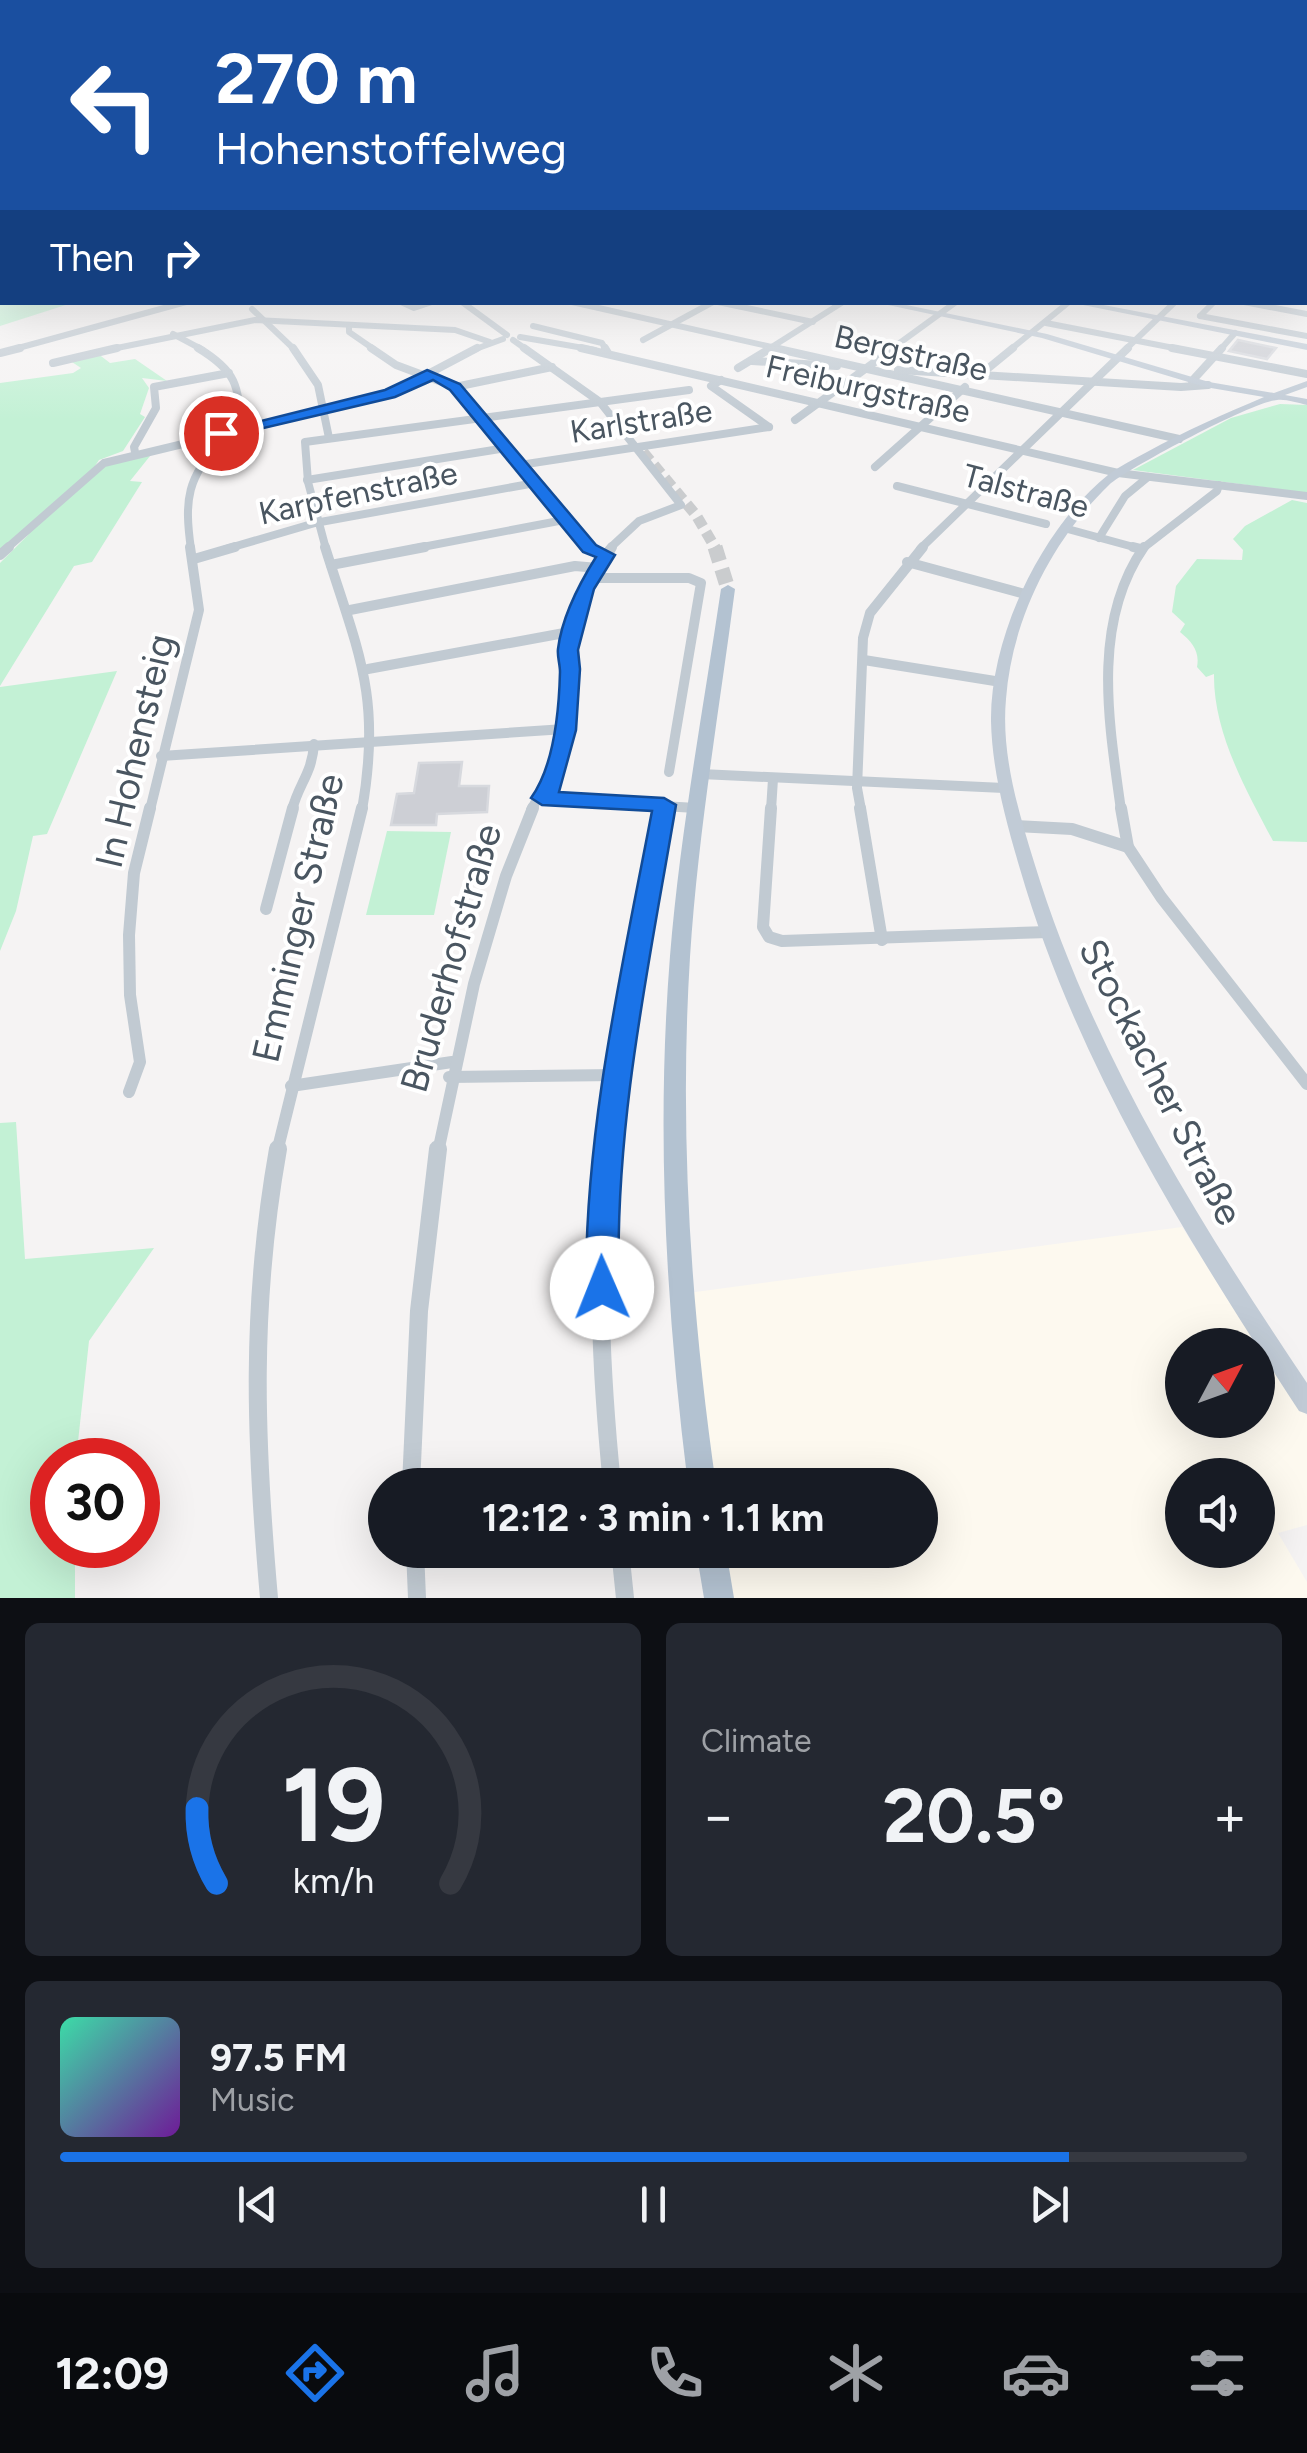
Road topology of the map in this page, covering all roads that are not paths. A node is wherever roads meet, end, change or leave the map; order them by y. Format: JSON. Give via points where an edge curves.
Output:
{"nodes":[{"id":1,"x":175,"y":305,"type":"edge"},
{"id":2,"x":466,"y":305,"type":"edge"},
{"id":3,"x":585,"y":305,"type":"edge"},
{"id":4,"x":710,"y":305,"type":"edge"},
{"id":5,"x":731,"y":305,"type":"edge"},
{"id":6,"x":838,"y":305,"type":"edge"},
{"id":7,"x":893,"y":305,"type":"edge"},
{"id":8,"x":951,"y":305,"type":"edge"},
{"id":9,"x":1067,"y":305,"type":"edge"},
{"id":10,"x":1087,"y":305,"type":"edge"},
{"id":11,"x":1172,"y":305,"type":"edge"},
{"id":12,"x":1210,"y":305,"type":"edge"},
{"id":13,"x":1261,"y":305,"type":"edge"},
{"id":14,"x":252,"y":308,"type":"dead end"},
{"id":15,"x":1304,"y":313,"type":"edge"},
{"id":16,"x":937,"y":314,"type":"junction"},
{"id":17,"x":1160,"y":319,"type":"junction"},
{"id":18,"x":259,"y":320,"type":"junction"},
{"id":19,"x":813,"y":322,"type":"junction"},
{"id":20,"x":1046,"y":323,"type":"junction"},
{"id":21,"x":349,"y":324,"type":"junction"},
{"id":22,"x":670,"y":325,"type":"junction"},
{"id":23,"x":533,"y":326,"type":"dead end"},
{"id":24,"x":1284,"y":332,"type":"junction"},
{"id":25,"x":1235,"y":333,"type":"junction"},
{"id":26,"x":173,"y":334,"type":"junction"},
{"id":27,"x":1033,"y":334,"type":"junction"},
{"id":28,"x":1307,"y":336,"type":"edge"},
{"id":29,"x":511,"y":338,"type":"junction"},
{"id":30,"x":1135,"y":340,"type":"junction"},
{"id":31,"x":490,"y":342,"type":"junction"},
{"id":32,"x":639,"y":342,"type":"dead end"},
{"id":33,"x":1307,"y":346,"type":"edge"},
{"id":34,"x":774,"y":348,"type":"junction"},
{"id":35,"x":627,"y":350,"type":"dead end"},
{"id":36,"x":0,"y":353,"type":"edge"},
{"id":37,"x":612,"y":354,"type":"junction"},
{"id":38,"x":1216,"y":356,"type":"junction"},
{"id":39,"x":1116,"y":360,"type":"junction"},
{"id":40,"x":752,"y":361,"type":"junction"},
{"id":41,"x":54,"y":362,"type":"dead end"},
{"id":42,"x":846,"y":364,"type":"junction"},
{"id":43,"x":552,"y":367,"type":"junction"},
{"id":44,"x":738,"y":368,"type":"dead end"},
{"id":45,"x":864,"y":368,"type":"junction"},
{"id":46,"x":230,"y":373,"type":"junction"},
{"id":47,"x":427,"y":374,"type":"junction"},
{"id":48,"x":890,"y":374,"type":"junction"},
{"id":49,"x":1307,"y":374,"type":"edge"},
{"id":50,"x":980,"y":375,"type":"junction"},
{"id":51,"x":721,"y":380,"type":"junction"},
{"id":52,"x":1192,"y":380,"type":"junction"},
{"id":53,"x":1095,"y":381,"type":"junction"},
{"id":54,"x":1178,"y":382,"type":"junction"},
{"id":55,"x":1208,"y":384,"type":"junction"},
{"id":56,"x":1307,"y":384,"type":"edge"},
{"id":57,"x":455,"y":387,"type":"junction"},
{"id":58,"x":689,"y":390,"type":"dead end"},
{"id":59,"x":962,"y":390,"type":"junction"},
{"id":60,"x":1229,"y":390,"type":"junction"},
{"id":61,"x":1272,"y":397,"type":"junction"},
{"id":62,"x":600,"y":402,"type":"junction"},
{"id":63,"x":820,"y":402,"type":"junction"},
{"id":64,"x":1307,"y":402,"type":"edge"},
{"id":65,"x":327,"y":408,"type":"junction"},
{"id":66,"x":1248,"y":408,"type":"junction"},
{"id":67,"x":1063,"y":412,"type":"junction"},
{"id":68,"x":480,"y":418,"type":"junction"},
{"id":69,"x":795,"y":420,"type":"dead end"},
{"id":70,"x":919,"y":426,"type":"junction"},
{"id":71,"x":241,"y":428,"type":"junction"},
{"id":72,"x":221,"y":433,"type":"junction"},
{"id":73,"x":329,"y":438,"type":"junction"},
{"id":74,"x":1179,"y":440,"type":"junction"},
{"id":75,"x":636,"y":446,"type":"junction"},
{"id":76,"x":506,"y":448,"type":"junction"},
{"id":77,"x":1020,"y":451,"type":"junction"},
{"id":78,"x":135,"y":452,"type":"junction"},
{"id":79,"x":520,"y":465,"type":"junction"},
{"id":80,"x":876,"y":467,"type":"dead end"},
{"id":81,"x":1118,"y":473,"type":"junction"},
{"id":82,"x":1148,"y":476,"type":"junction"},
{"id":83,"x":307,"y":480,"type":"junction"},
{"id":84,"x":535,"y":482,"type":"junction"},
{"id":85,"x":1219,"y":485,"type":"junction"},
{"id":86,"x":897,"y":486,"type":"dead end"},
{"id":87,"x":1307,"y":496,"type":"edge"},
{"id":88,"x":968,"y":504,"type":"junction"},
{"id":89,"x":564,"y":520,"type":"junction"},
{"id":90,"x":315,"y":522,"type":"junction"},
{"id":91,"x":1046,"y":524,"type":"joint"},
{"id":92,"x":1064,"y":528,"type":"junction"},
{"id":93,"x":1098,"y":538,"type":"junction"},
{"id":94,"x":1141,"y":549,"type":"junction"},
{"id":95,"x":0,"y":555,"type":"edge"},
{"id":96,"x":606,"y":555,"type":"junction"},
{"id":97,"x":194,"y":559,"type":"junction"},
{"id":98,"x":907,"y":562,"type":"junction"},
{"id":99,"x":330,"y":565,"type":"junction"},
{"id":100,"x":595,"y":573,"type":"junction"},
{"id":101,"x":728,"y":589,"type":"tunnel mouth"},
{"id":102,"x":1025,"y":594,"type":"junction"},
{"id":103,"x":350,"y":610,"type":"junction"},
{"id":104,"x":576,"y":630,"type":"junction"},
{"id":105,"x":864,"y":660,"type":"junction"},
{"id":106,"x":368,"y":669,"type":"junction"},
{"id":107,"x":1001,"y":682,"type":"junction"},
{"id":108,"x":565,"y":730,"type":"junction"},
{"id":109,"x":371,"y":740,"type":"junction"},
{"id":110,"x":314,"y":744,"type":"junction"},
{"id":111,"x":161,"y":756,"type":"junction"},
{"id":112,"x":669,"y":772,"type":"dead end"},
{"id":113,"x":701,"y":774,"type":"junction"},
{"id":114,"x":773,"y":779,"type":"junction"},
{"id":115,"x":858,"y":782,"type":"junction"},
{"id":116,"x":1004,"y":788,"type":"junction"},
{"id":117,"x":542,"y":798,"type":"junction"},
{"id":118,"x":664,"y":805,"type":"junction"},
{"id":119,"x":696,"y":808,"type":"junction"},
{"id":120,"x":1015,"y":826,"type":"junction"},
{"id":121,"x":1128,"y":847,"type":"junction"},
{"id":122,"x":266,"y":909,"type":"dead end"},
{"id":123,"x":1048,"y":932,"type":"junction"},
{"id":124,"x":882,"y":940,"type":"junction"},
{"id":125,"x":451,"y":1069,"type":"junction"},
{"id":126,"x":616,"y":1075,"type":"junction"},
{"id":127,"x":1307,"y":1084,"type":"edge"},
{"id":128,"x":291,"y":1086,"type":"junction"},
{"id":129,"x":129,"y":1092,"type":"dead end"},
{"id":130,"x":1307,"y":1403,"type":"edge"},
{"id":131,"x":411,"y":1468,"type":"edge"},
{"id":132,"x":610,"y":1468,"type":"edge"},
{"id":133,"x":700,"y":1468,"type":"edge"},
{"id":134,"x":416,"y":1568,"type":"edge"},
{"id":135,"x":622,"y":1568,"type":"edge"},
{"id":136,"x":714,"y":1568,"type":"edge"},
{"id":137,"x":269,"y":1598,"type":"edge"},
{"id":138,"x":417,"y":1598,"type":"edge"},
{"id":139,"x":625,"y":1598,"type":"edge"},
{"id":140,"x":718,"y":1598,"type":"edge"}],
"edges":[{"from":1,"to":36,"type":"street"},
{"from":2,"to":29,"type":"street"},
{"from":3,"to":22,"type":"street","name":"Bergstraße"},
{"from":4,"to":22,"type":"street"},
{"from":5,"to":19,"type":"street"},
{"from":6,"to":19,"type":"street"},
{"from":7,"to":16,"type":"street"},
{"from":8,"to":16,"type":"street"},
{"from":9,"to":20,"type":"street"},
{"from":10,"to":17,"type":"street"},
{"from":11,"to":17,"type":"street"},
{"from":12,"to":24,"type":"street","via":[[1200,316]]},
{"from":13,"to":15,"type":"street"},
{"from":14,"to":18,"type":"street"},
{"from":15,"to":24,"type":"street"},
{"from":16,"to":27,"type":"street"},
{"from":16,"to":45,"type":"street"},
{"from":17,"to":25,"type":"street"},
{"from":17,"to":30,"type":"street"},
{"from":18,"to":21,"type":"street"},
{"from":18,"to":26,"type":"street"},
{"from":18,"to":65,"type":"street","via":[[306,362]]},
{"from":19,"to":34,"type":"street"},
{"from":20,"to":27,"type":"street"},
{"from":20,"to":30,"type":"street"},
{"from":21,"to":31,"type":"street","via":[[464,331]]},
{"from":21,"to":47,"type":"street","via":[[349,332],[384,359]]},
{"from":22,"to":32,"type":"street"},
{"from":22,"to":34,"type":"street","name":"Bergstraße"},
{"from":23,"to":37,"type":"street","name":"Freiburgstraße","via":[[602,343]]},
{"from":24,"to":28,"type":"street"},
{"from":25,"to":33,"type":"street"},
{"from":25,"to":38,"type":"street"},
{"from":26,"to":41,"type":"street"},
{"from":26,"to":46,"type":"street"},
{"from":27,"to":39,"type":"street"},
{"from":27,"to":50,"type":"street"},
{"from":29,"to":31,"type":"street"},
{"from":29,"to":37,"type":"street","name":"Freiburgstraße"},
{"from":29,"to":43,"type":"street"},
{"from":30,"to":38,"type":"street"},
{"from":30,"to":39,"type":"street"},
{"from":31,"to":47,"type":"street"},
{"from":34,"to":40,"type":"street"},
{"from":34,"to":42,"type":"street","name":"Bergstraße"},
{"from":35,"to":37,"type":"street"},
{"from":37,"to":51,"type":"street","name":"Freiburgstraße"},
{"from":38,"to":49,"type":"street"},
{"from":38,"to":52,"type":"street"},
{"from":39,"to":53,"type":"street"},
{"from":39,"to":54,"type":"street"},
{"from":40,"to":42,"type":"street"},
{"from":40,"to":44,"type":"street"},
{"from":42,"to":45,"type":"street","name":"Bergstraße"},
{"from":43,"to":57,"type":"street"},
{"from":43,"to":62,"type":"street"},
{"from":45,"to":48,"type":"street","name":"Bergstraße"},
{"from":45,"to":63,"type":"street"},
{"from":46,"to":71,"type":"street","via":[[242,405]]},
{"from":46,"to":78,"type":"street","via":[[154,387],[156,408]]},
{"from":47,"to":57,"type":"street"},
{"from":47,"to":65,"type":"street","via":[[390,394]]},
{"from":48,"to":50,"type":"street"},
{"from":48,"to":59,"type":"street","name":"Bergstraße"},
{"from":50,"to":53,"type":"street"},
{"from":50,"to":59,"type":"street"},
{"from":51,"to":63,"type":"street","name":"Freiburgstraße"},
{"from":51,"to":75,"type":"street","name":"Karlstraße","via":[[711,386],[769,427]]},
{"from":52,"to":54,"type":"street"},
{"from":52,"to":55,"type":"street"},
{"from":53,"to":54,"type":"street"},
{"from":53,"to":67,"type":"street"},
{"from":54,"to":55,"type":"street"},
{"from":55,"to":60,"type":"street"},
{"from":56,"to":61,"type":"street","name":"Stockacher Straße"},
{"from":57,"to":68,"type":"street"},
{"from":58,"to":62,"type":"street"},
{"from":59,"to":67,"type":"street","name":"Bergstraße"},
{"from":59,"to":70,"type":"street"},
{"from":60,"to":61,"type":"street"},
{"from":60,"to":66,"type":"street","via":[[1248,400]]},
{"from":61,"to":64,"type":"street"},
{"from":61,"to":66,"type":"street","name":"Stockacher Straße"},
{"from":62,"to":68,"type":"street"},
{"from":62,"to":75,"type":"street"},
{"from":63,"to":69,"type":"street"},
{"from":63,"to":70,"type":"street","name":"Freiburgstraße"},
{"from":65,"to":71,"type":"street"},
{"from":65,"to":73,"type":"street"},
{"from":66,"to":74,"type":"street","name":"Stockacher Straße"},
{"from":67,"to":74,"type":"street","name":"Bergstraße"},
{"from":67,"to":77,"type":"street"},
{"from":68,"to":73,"type":"street"},
{"from":68,"to":76,"type":"street"},
{"from":70,"to":77,"type":"street","name":"Freiburgstraße"},
{"from":70,"to":80,"type":"street"},
{"from":71,"to":72,"type":"street"},
{"from":72,"to":78,"type":"street"},
{"from":72,"to":97,"type":"street","name":"In Hohensteig","via":[[188,489]]},
{"from":73,"to":83,"type":"street","name":"Emminger Straße","via":[[305,442]]},
{"from":74,"to":81,"type":"street","name":"Stockacher Straße"},
{"from":75,"to":79,"type":"street","name":"Karlstraße"},
{"from":75,"to":96,"type":"street","name":"Bruderhofstraße","via":[[681,502],[678,509],[642,519]]},
{"from":76,"to":79,"type":"street"},
{"from":76,"to":83,"type":"street"},
{"from":77,"to":81,"type":"street","name":"Freiburgstraße"},
{"from":77,"to":88,"type":"street"},
{"from":78,"to":95,"type":"street","via":[[98,467]]},
{"from":79,"to":84,"type":"street"},
{"from":81,"to":82,"type":"street","name":"Freiburgstraße"},
{"from":81,"to":92,"type":"street","name":"Stockacher Straße"},
{"from":82,"to":85,"type":"street","name":"Freiburgstraße"},
{"from":82,"to":93,"type":"street","via":[[1125,496]]},
{"from":83,"to":90,"type":"street","name":"Emminger Straße"},
{"from":84,"to":89,"type":"street"},
{"from":84,"to":90,"type":"street","name":"Karpfenstraße"},
{"from":85,"to":87,"type":"street","name":"Freiburgstraße"},
{"from":85,"to":94,"type":"street"},
{"from":86,"to":88,"type":"street","name":"Talstraße"},
{"from":88,"to":91,"type":"street","name":"Talstraße"},
{"from":88,"to":98,"type":"street"},
{"from":89,"to":96,"type":"street"},
{"from":89,"to":99,"type":"street"},
{"from":90,"to":97,"type":"street","name":"Karpfenstraße"},
{"from":90,"to":99,"type":"street","name":"Emminger Straße"},
{"from":91,"to":92,"type":"street","name":"Talstraße"},
{"from":92,"to":93,"type":"street","name":"Talstraße"},
{"from":92,"to":102,"type":"street","name":"Stockacher Straße"},
{"from":93,"to":94,"type":"street","name":"Talstraße"},
{"from":94,"to":121,"type":"street","via":[[1114,608],[1107,700]]},
{"from":96,"to":100,"type":"street","name":"Bruderhofstraße"},
{"from":97,"to":111,"type":"street","name":"In Hohensteig","via":[[199,610]]},
{"from":98,"to":102,"type":"street"},
{"from":98,"to":105,"type":"street","via":[[870,613]]},
{"from":99,"to":103,"type":"street","name":"Emminger Straße"},
{"from":100,"to":103,"type":"street","via":[[575,566]]},
{"from":100,"to":104,"type":"street","name":"Bruderhofstraße"},
{"from":100,"to":112,"type":"street","via":[[701,582]]},
{"from":101,"to":113,"type":"main road"},
{"from":102,"to":107,"type":"street","name":"Stockacher Straße"},
{"from":103,"to":106,"type":"street","name":"Emminger Straße"},
{"from":104,"to":106,"type":"street"},
{"from":104,"to":108,"type":"street","name":"Bruderhofstraße","via":[[568,650]]},
{"from":105,"to":107,"type":"street"},
{"from":105,"to":115,"type":"street"},
{"from":106,"to":109,"type":"street","name":"Emminger Straße"},
{"from":107,"to":116,"type":"street","name":"Stockacher Straße"},
{"from":108,"to":109,"type":"street"},
{"from":108,"to":117,"type":"street","name":"Bruderhofstraße","via":[[551,788]]},
{"from":109,"to":110,"type":"street"},
{"from":109,"to":128,"type":"street","name":"Emminger Straße","via":[[360,826]]},
{"from":110,"to":111,"type":"street"},
{"from":110,"to":122,"type":"street","via":[[312,769],[298,791]]},
{"from":111,"to":129,"type":"street","name":"In Hohensteig","via":[[134,873],[130,995],[140,1062]]},
{"from":113,"to":114,"type":"street"},
{"from":113,"to":119,"type":"main road"},
{"from":114,"to":115,"type":"street"},
{"from":114,"to":124,"type":"street","via":[[764,932],[782,941]]},
{"from":115,"to":116,"type":"street"},
{"from":115,"to":124,"type":"street"},
{"from":116,"to":120,"type":"street","name":"Stockacher Straße"},
{"from":117,"to":118,"type":"street"},
{"from":117,"to":125,"type":"street","name":"Bruderhofstraße","via":[[530,811],[487,937]]},
{"from":118,"to":119,"type":"street"},
{"from":118,"to":126,"type":"street"},
{"from":119,"to":133,"type":"main road","via":[[681,944],[673,1193]]},
{"from":120,"to":121,"type":"street","via":[[1072,829]]},
{"from":120,"to":123,"type":"street","name":"Stockacher Straße"},
{"from":121,"to":127,"type":"street"},
{"from":123,"to":124,"type":"street"},
{"from":123,"to":130,"type":"street","name":"Stockacher Straße","via":[[1110,1075],[1169,1184]]},
{"from":125,"to":126,"type":"street"},
{"from":125,"to":128,"type":"street"},
{"from":125,"to":131,"type":"street","name":"Bruderhofstraße","via":[[430,1189]]},
{"from":126,"to":132,"type":"street","via":[[601,1209]]},
{"from":128,"to":137,"type":"street","name":"Emminger Straße","via":[[256,1317],[256,1451]]},
{"from":134,"to":138,"type":"street"},
{"from":135,"to":139,"type":"street"},
{"from":136,"to":140,"type":"main road"}]}
